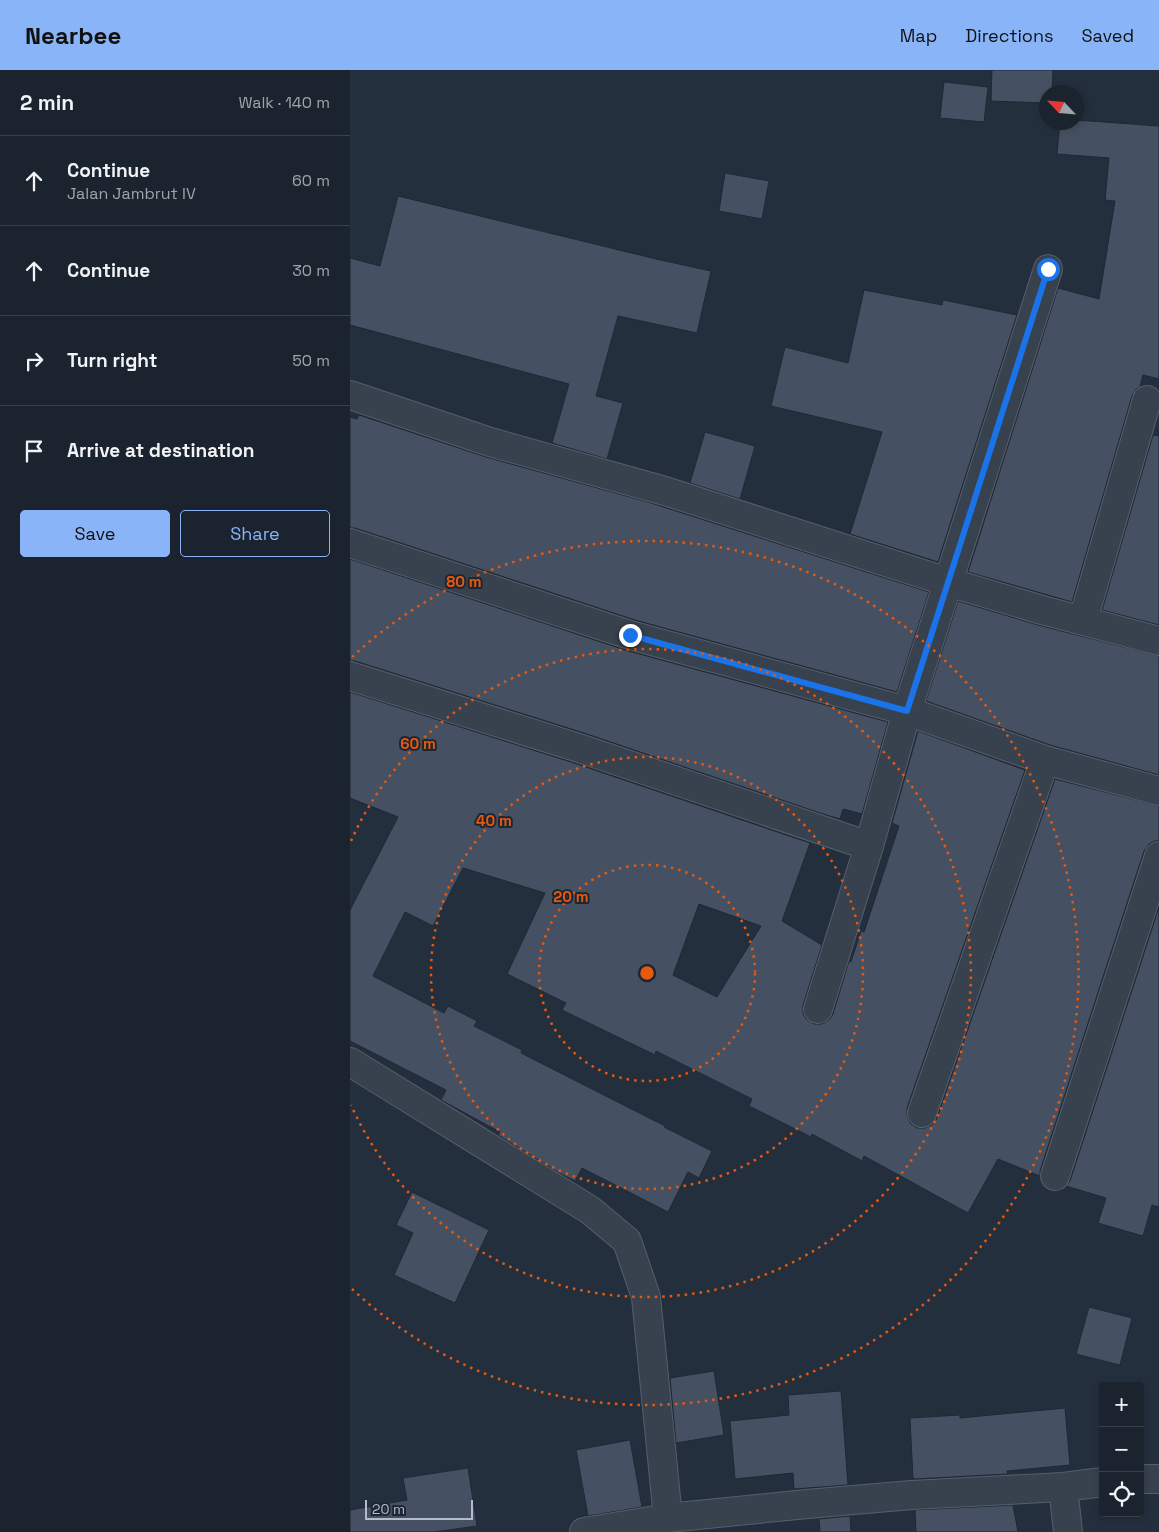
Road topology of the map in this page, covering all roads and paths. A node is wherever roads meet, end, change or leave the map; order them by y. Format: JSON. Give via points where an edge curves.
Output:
{"nodes":[{"id":1,"x":1048,"y":269,"type":"dead end"},
{"id":2,"x":350,"y":395,"type":"edge"},
{"id":3,"x":1147,"y":400,"type":"dead end"},
{"id":4,"x":350,"y":543,"type":"edge"},
{"id":5,"x":948,"y":582,"type":"junction"},
{"id":6,"x":1083,"y":620,"type":"junction"},
{"id":7,"x":1159,"y":641,"type":"edge"},
{"id":8,"x":350,"y":676,"type":"edge"},
{"id":9,"x":907,"y":711,"type":"junction"},
{"id":10,"x":1045,"y":760,"type":"junction"},
{"id":11,"x":1159,"y":791,"type":"edge"},
{"id":12,"x":869,"y":846,"type":"junction"},
{"id":13,"x":1159,"y":856,"type":"edge"},
{"id":14,"x":818,"y":1009,"type":"dead end"},
{"id":15,"x":350,"y":1062,"type":"edge"},
{"id":16,"x":922,"y":1112,"type":"dead end"},
{"id":17,"x":1056,"y":1176,"type":"dead end"},
{"id":18,"x":1144,"y":1479,"type":"edge"},
{"id":19,"x":1159,"y":1479,"type":"edge"},
{"id":20,"x":1099,"y":1482,"type":"edge"},
{"id":21,"x":1063,"y":1487,"type":"junction"},
{"id":22,"x":668,"y":1518,"type":"junction"},
{"id":23,"x":584,"y":1532,"type":"edge"},
{"id":24,"x":1068,"y":1532,"type":"edge"}],
"edges":[{"from":1,"to":5,"type":"street"},
{"from":2,"to":5,"type":"street","via":[[490,442],[665,491]]},
{"from":3,"to":6,"type":"street"},
{"from":4,"to":9,"type":"street","via":[[630,635]]},
{"from":5,"to":6,"type":"street"},
{"from":5,"to":9,"type":"street"},
{"from":6,"to":7,"type":"street"},
{"from":8,"to":12,"type":"street","via":[[579,748]]},
{"from":9,"to":10,"type":"street"},
{"from":9,"to":12,"type":"street"},
{"from":10,"to":11,"type":"street"},
{"from":10,"to":16,"type":"street"},
{"from":12,"to":14,"type":"street"},
{"from":13,"to":17,"type":"street"},
{"from":15,"to":22,"type":"street","via":[[590,1210],[627,1240],[646,1297]]},
{"from":18,"to":19,"type":"street"},
{"from":20,"to":21,"type":"street"},
{"from":21,"to":22,"type":"street","via":[[912,1495]]},
{"from":21,"to":24,"type":"street"},
{"from":22,"to":23,"type":"street"}]}
